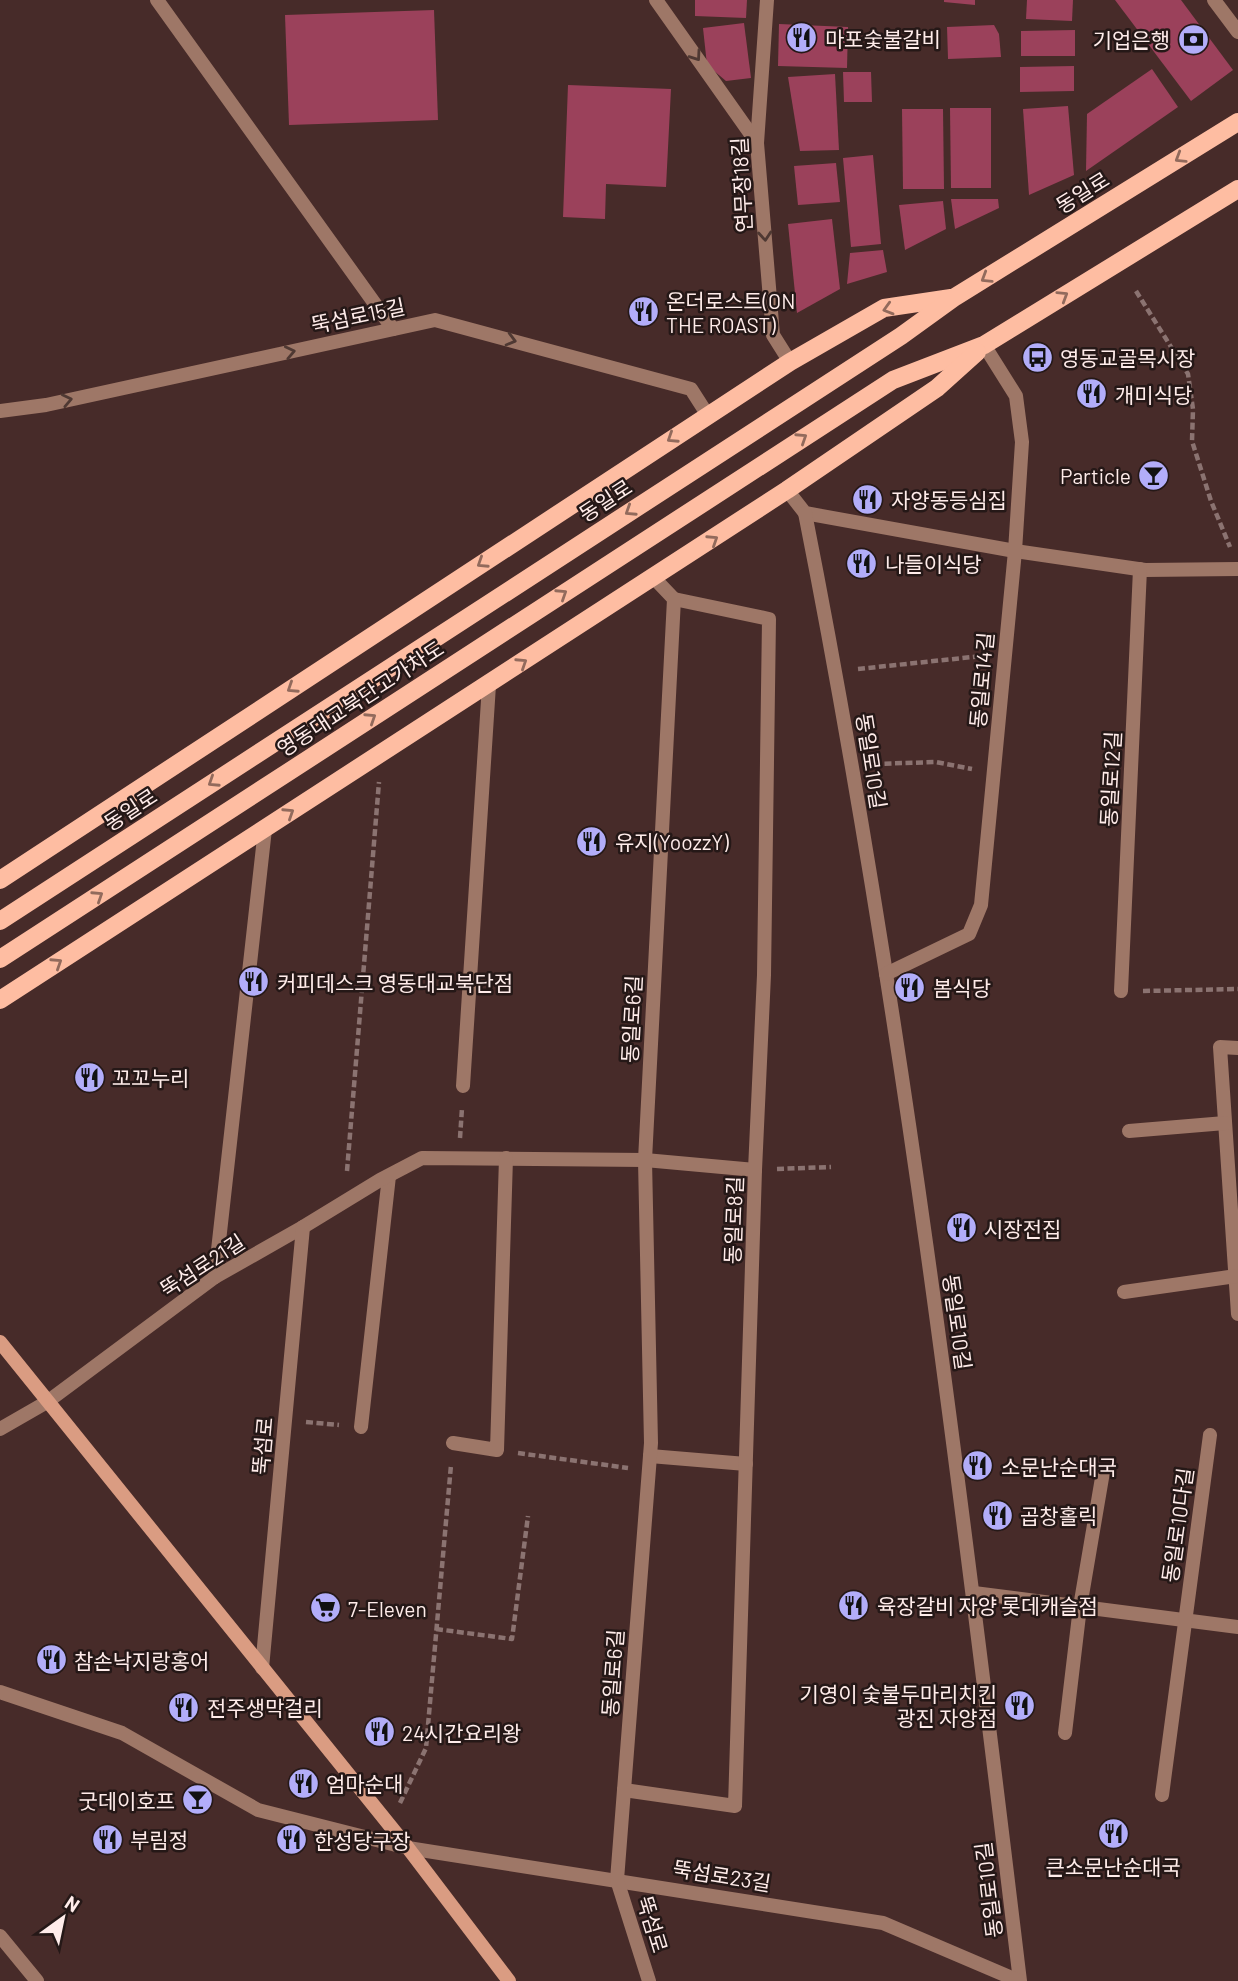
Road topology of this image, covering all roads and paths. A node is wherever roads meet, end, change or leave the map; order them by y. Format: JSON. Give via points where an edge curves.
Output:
{"nodes":[{"id":1,"x":158,"y":0,"type":"edge"},
{"id":2,"x":656,"y":0,"type":"edge"},
{"id":3,"x":767,"y":0,"type":"edge"},
{"id":4,"x":1214,"y":0,"type":"edge"},
{"id":5,"x":1238,"y":32,"type":"edge"},
{"id":6,"x":1238,"y":122,"type":"edge"},
{"id":7,"x":757,"y":143,"type":"junction"},
{"id":8,"x":1238,"y":189,"type":"edge"},
{"id":9,"x":1136,"y":291,"type":"dead end"},
{"id":10,"x":955,"y":297,"type":"junction"},
{"id":11,"x":393,"y":329,"type":"junction"},
{"id":12,"x":984,"y":345,"type":"junction"},
{"id":13,"x":790,"y":362,"type":"junction"},
{"id":14,"x":0,"y":411,"type":"edge"},
{"id":15,"x":707,"y":414,"type":"junction"},
{"id":16,"x":787,"y":490,"type":"junction"},
{"id":17,"x":806,"y":513,"type":"junction"},
{"id":18,"x":1015,"y":551,"type":"junction"},
{"id":19,"x":1236,"y":562,"type":"edge"},
{"id":20,"x":1140,"y":569,"type":"junction"},
{"id":21,"x":654,"y":578,"type":"junction"},
{"id":22,"x":674,"y":599,"type":"junction"},
{"id":23,"x":1005,"y":654,"type":"junction"},
{"id":24,"x":836,"y":671,"type":"junction"},
{"id":25,"x":489,"y":685,"type":"junction"},
{"id":26,"x":381,"y":754,"type":"junction"},
{"id":27,"x":852,"y":765,"type":"junction"},
{"id":28,"x":993,"y":774,"type":"junction"},
{"id":29,"x":265,"y":829,"type":"junction"},
{"id":30,"x":0,"y":880,"type":"edge"},
{"id":31,"x":0,"y":921,"type":"edge"},
{"id":32,"x":0,"y":960,"type":"edge"},
{"id":33,"x":886,"y":974,"type":"junction"},
{"id":34,"x":1238,"y":989,"type":"edge"},
{"id":35,"x":1121,"y":991,"type":"joint"},
{"id":36,"x":0,"y":1000,"type":"edge"},
{"id":37,"x":1238,"y":1048,"type":"edge"},
{"id":38,"x":463,"y":1086,"type":"joint"},
{"id":39,"x":1225,"y":1123,"type":"junction"},
{"id":40,"x":1129,"y":1130,"type":"dead end"},
{"id":41,"x":459,"y":1158,"type":"junction"},
{"id":42,"x":506,"y":1158,"type":"junction"},
{"id":43,"x":645,"y":1160,"type":"junction"},
{"id":44,"x":831,"y":1167,"type":"dead end"},
{"id":45,"x":755,"y":1170,"type":"junction"},
{"id":46,"x":389,"y":1176,"type":"junction"},
{"id":47,"x":346,"y":1201,"type":"junction"},
{"id":48,"x":303,"y":1227,"type":"junction"},
{"id":49,"x":1236,"y":1276,"type":"junction"},
{"id":50,"x":215,"y":1277,"type":"junction"},
{"id":51,"x":1124,"y":1292,"type":"dead end"},
{"id":52,"x":1238,"y":1314,"type":"edge"},
{"id":53,"x":0,"y":1342,"type":"edge"},
{"id":54,"x":47,"y":1402,"type":"junction"},
{"id":55,"x":286,"y":1420,"type":"junction"},
{"id":56,"x":361,"y":1427,"type":"joint"},
{"id":57,"x":0,"y":1429,"type":"edge"},
{"id":58,"x":1210,"y":1434,"type":"dead end"},
{"id":59,"x":453,"y":1443,"type":"joint"},
{"id":60,"x":497,"y":1450,"type":"junction"},
{"id":61,"x":650,"y":1463,"type":"junction"},
{"id":62,"x":746,"y":1464,"type":"junction"},
{"id":63,"x":1103,"y":1472,"type":"dead end"},
{"id":64,"x":528,"y":1516,"type":"dead end"},
{"id":65,"x":974,"y":1593,"type":"junction"},
{"id":66,"x":1080,"y":1607,"type":"junction"},
{"id":67,"x":1184,"y":1620,"type":"junction"},
{"id":68,"x":1238,"y":1627,"type":"edge"},
{"id":69,"x":436,"y":1629,"type":"junction"},
{"id":70,"x":262,"y":1668,"type":"junction"},
{"id":71,"x":0,"y":1692,"type":"edge"},
{"id":72,"x":1065,"y":1733,"type":"dead end"},
{"id":73,"x":624,"y":1790,"type":"junction"},
{"id":74,"x":1162,"y":1794,"type":"dead end"},
{"id":75,"x":389,"y":1824,"type":"junction"},
{"id":76,"x":408,"y":1848,"type":"junction"},
{"id":77,"x":617,"y":1880,"type":"junction"},
{"id":78,"x":0,"y":1936,"type":"edge"},
{"id":79,"x":1002,"y":1977,"type":"edge"},
{"id":80,"x":37,"y":1981,"type":"edge"},
{"id":81,"x":509,"y":1981,"type":"edge"},
{"id":82,"x":649,"y":1981,"type":"edge"},
{"id":83,"x":1019,"y":1981,"type":"edge"}],
"edges":[{"from":1,"to":11,"type":"street"},
{"from":2,"to":7,"type":"street","one_way":true},
{"from":3,"to":7,"type":"street","name":"연무장18길"},
{"from":4,"to":5,"type":"street"},
{"from":6,"to":10,"type":"main road","name":"동일로","one_way":true},
{"from":7,"to":13,"type":"street","name":"연무장18길","one_way":true,"via":[[773,335]]},
{"from":12,"to":8,"type":"main road","one_way":true},
{"from":9,"to":19,"type":"path","via":[[1188,374],[1192,441]]},
{"from":10,"to":13,"type":"main road","one_way":true,"via":[[884,308]]},
{"from":10,"to":31,"type":"main road","name":"동일로","one_way":true},
{"from":14,"to":11,"type":"street","name":"뚝섬로15길","one_way":true,"via":[[46,405]]},
{"from":11,"to":15,"type":"street","name":"뚝섬로15길","one_way":true,"via":[[435,320],[640,375],[691,389]]},
{"from":12,"to":16,"type":"main road","via":[[937,388]]},
{"from":12,"to":18,"type":"street","name":"동일로14길","via":[[1016,396],[1022,442]]},
{"from":32,"to":12,"type":"main road","name":"영동대교북단고가차도","one_way":true,"via":[[893,380]]},
{"from":13,"to":15,"type":"main road"},
{"from":15,"to":30,"type":"main road","one_way":true},
{"from":16,"to":17,"type":"street"},
{"from":21,"to":16,"type":"main road","one_way":true},
{"from":17,"to":18,"type":"street"},
{"from":17,"to":24,"type":"street","name":"동일로10길"},
{"from":18,"to":20,"type":"street"},
{"from":18,"to":23,"type":"street","name":"동일로14길"},
{"from":19,"to":20,"type":"street"},
{"from":20,"to":35,"type":"street","name":"동일로12길"},
{"from":21,"to":22,"type":"street"},
{"from":25,"to":21,"type":"main road","one_way":true},
{"from":22,"to":43,"type":"street","name":"동일로6길"},
{"from":22,"to":45,"type":"street","name":"동일로8길","via":[[769,619],[764,975]]},
{"from":23,"to":24,"type":"path"},
{"from":23,"to":28,"type":"street","name":"동일로14길"},
{"from":24,"to":27,"type":"street","name":"동일로10길"},
{"from":25,"to":26,"type":"main road"},
{"from":25,"to":38,"type":"street"},
{"from":29,"to":26,"type":"main road","one_way":true},
{"from":26,"to":47,"type":"path"},
{"from":27,"to":28,"type":"path","via":[[936,761]]},
{"from":27,"to":33,"type":"street","name":"동일로10길"},
{"from":28,"to":33,"type":"street","name":"동일로14길","via":[[981,905],[969,934]]},
{"from":36,"to":29,"type":"main road","one_way":true},
{"from":29,"to":50,"type":"street"},
{"from":33,"to":65,"type":"street","name":"동일로10길"},
{"from":34,"to":35,"type":"path"},
{"from":37,"to":39,"type":"street","via":[[1220,1046]]},
{"from":38,"to":41,"type":"path"},
{"from":39,"to":40,"type":"street"},
{"from":39,"to":49,"type":"street"},
{"from":41,"to":42,"type":"street","name":"뚝섬로21길"},
{"from":41,"to":46,"type":"street","name":"뚝섬로21길","via":[[422,1158]]},
{"from":42,"to":43,"type":"street","name":"뚝섬로21길"},
{"from":42,"to":60,"type":"street"},
{"from":43,"to":45,"type":"street","name":"뚝섬로21길"},
{"from":43,"to":61,"type":"street","name":"동일로6길"},
{"from":44,"to":45,"type":"path"},
{"from":45,"to":62,"type":"street","name":"동일로8길"},
{"from":46,"to":47,"type":"street","name":"뚝섬로21길"},
{"from":46,"to":56,"type":"street"},
{"from":47,"to":48,"type":"street","name":"뚝섬로21길"},
{"from":48,"to":50,"type":"street","name":"뚝섬로21길"},
{"from":48,"to":55,"type":"street","name":"뚝섬로"},
{"from":49,"to":51,"type":"street"},
{"from":49,"to":52,"type":"street"},
{"from":50,"to":54,"type":"street","name":"뚝섬로21길"},
{"from":53,"to":54,"type":"main road"},
{"from":54,"to":57,"type":"street","name":"뚝섬로21길"},
{"from":54,"to":70,"type":"main road"},
{"from":55,"to":56,"type":"path"},
{"from":55,"to":70,"type":"street","name":"뚝섬로"},
{"from":58,"to":67,"type":"street","name":"동일로10다길"},
{"from":59,"to":60,"type":"street"},
{"from":59,"to":69,"type":"path"},
{"from":60,"to":61,"type":"path"},
{"from":61,"to":62,"type":"street"},
{"from":61,"to":73,"type":"street","name":"동일로6길"},
{"from":62,"to":73,"type":"street","name":"동일로8길","via":[[735,1806]]},
{"from":63,"to":66,"type":"street"},
{"from":64,"to":69,"type":"path","via":[[512,1639]]},
{"from":65,"to":66,"type":"street"},
{"from":65,"to":83,"type":"street","name":"동일로10길"},
{"from":66,"to":67,"type":"street"},
{"from":66,"to":72,"type":"street"},
{"from":67,"to":68,"type":"street"},
{"from":67,"to":74,"type":"street","name":"동일로10다길"},
{"from":69,"to":75,"type":"path","via":[[426,1748]]},
{"from":70,"to":75,"type":"main road"},
{"from":71,"to":76,"type":"street","via":[[122,1733],[258,1810]]},
{"from":73,"to":77,"type":"street","name":"동일로6길"},
{"from":75,"to":76,"type":"main road"},
{"from":76,"to":77,"type":"street","name":"뚝섬로23길"},
{"from":76,"to":81,"type":"main road"},
{"from":77,"to":79,"type":"street","name":"뚝섬로23길","via":[[883,1923]]},
{"from":77,"to":82,"type":"street","name":"뚝섬로"},
{"from":78,"to":80,"type":"street"},
{"from":79,"to":83,"type":"street","name":"뚝섬로23길"}]}
